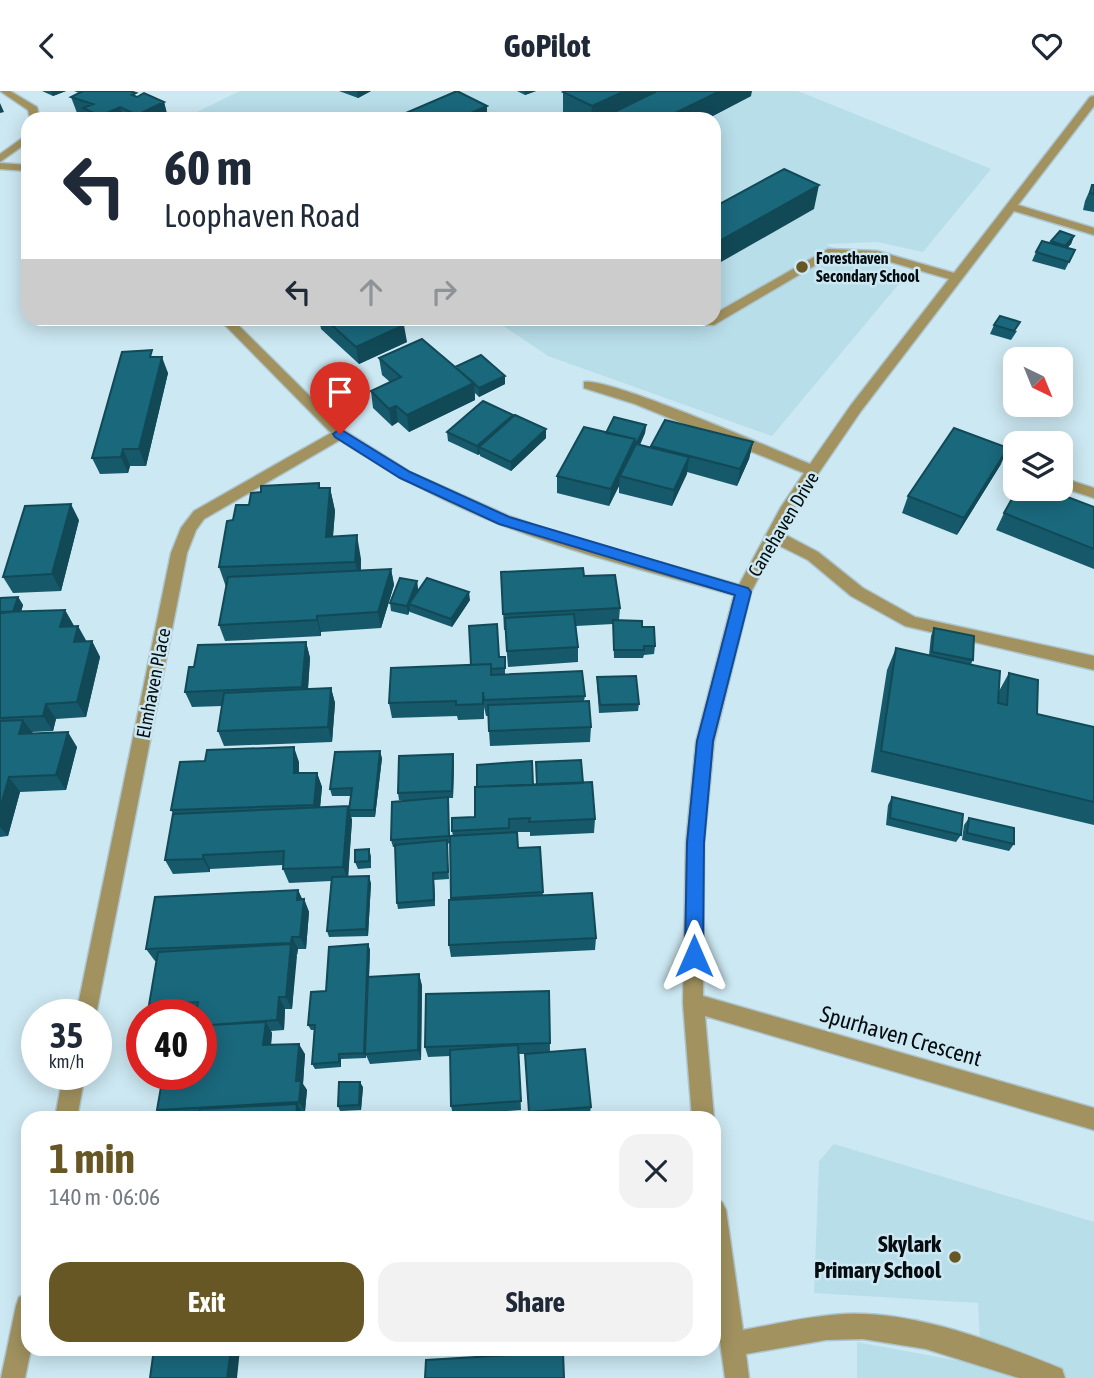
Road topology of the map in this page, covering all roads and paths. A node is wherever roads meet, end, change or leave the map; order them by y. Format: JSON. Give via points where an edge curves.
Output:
{"nodes":[{"id":1,"x":3,"y":91,"type":"edge"},
{"id":2,"x":1094,"y":99,"type":"edge"},
{"id":3,"x":34,"y":112,"type":"edge"},
{"id":4,"x":21,"y":142,"type":"edge"},
{"id":5,"x":0,"y":159,"type":"edge"},
{"id":6,"x":0,"y":166,"type":"edge"},
{"id":7,"x":21,"y":168,"type":"edge"},
{"id":8,"x":1013,"y":207,"type":"junction"},
{"id":9,"x":1094,"y":232,"type":"edge"},
{"id":10,"x":956,"y":278,"type":"junction"},
{"id":11,"x":721,"y":316,"type":"edge"},
{"id":12,"x":232,"y":326,"type":"edge"},
{"id":13,"x":589,"y":385,"type":"dead end"},
{"id":14,"x":340,"y":434,"type":"junction"},
{"id":15,"x":813,"y":471,"type":"junction"},
{"id":16,"x":1073,"y":486,"type":"edge"},
{"id":17,"x":1094,"y":493,"type":"edge"},
{"id":18,"x":772,"y":534,"type":"junction"},
{"id":19,"x":743,"y":592,"type":"junction"},
{"id":20,"x":1094,"y":663,"type":"edge"},
{"id":21,"x":89,"y":999,"type":"edge"},
{"id":22,"x":693,"y":1003,"type":"junction"},
{"id":23,"x":71,"y":1090,"type":"edge"},
{"id":24,"x":67,"y":1111,"type":"edge"},
{"id":25,"x":702,"y":1111,"type":"edge"},
{"id":26,"x":1094,"y":1119,"type":"edge"},
{"id":27,"x":721,"y":1262,"type":"edge"},
{"id":28,"x":21,"y":1341,"type":"edge"},
{"id":29,"x":732,"y":1344,"type":"junction"},
{"id":30,"x":16,"y":1366,"type":"edge"},
{"id":31,"x":737,"y":1378,"type":"edge"},
{"id":32,"x":1053,"y":1378,"type":"edge"}],
"edges":[{"from":1,"to":3,"type":"street"},
{"from":2,"to":8,"type":"street","name":"Canehaven Drive"},
{"from":4,"to":5,"type":"street"},
{"from":6,"to":7,"type":"street"},
{"from":8,"to":9,"type":"street"},
{"from":8,"to":10,"type":"street","name":"Canehaven Drive"},
{"from":10,"to":11,"type":"street","via":[[881,254],[828,253]]},
{"from":10,"to":15,"type":"street","name":"Canehaven Drive"},
{"from":12,"to":14,"type":"street"},
{"from":13,"to":15,"type":"street","via":[[662,409]]},
{"from":14,"to":19,"type":"street","via":[[405,475],[504,520]]},
{"from":14,"to":21,"type":"street","name":"Elmhaven Place","via":[[224,498],[189,528],[179,553]]},
{"from":15,"to":18,"type":"street","name":"Canehaven Drive"},
{"from":16,"to":17,"type":"street"},
{"from":18,"to":19,"type":"street","name":"Canehaven Drive"},
{"from":18,"to":20,"type":"street","via":[[813,556],[857,592],[911,622]]},
{"from":19,"to":22,"type":"street","name":"Canehaven Drive","via":[[705,741],[695,843]]},
{"from":22,"to":25,"type":"street","name":"Canehaven Drive"},
{"from":22,"to":26,"type":"street","name":"Spurhaven Crescent"},
{"from":23,"to":24,"type":"street"},
{"from":27,"to":29,"type":"street"},
{"from":28,"to":30,"type":"street"},
{"from":29,"to":31,"type":"street"},
{"from":29,"to":32,"type":"street","via":[[830,1328],[881,1327],[944,1342]]}]}
